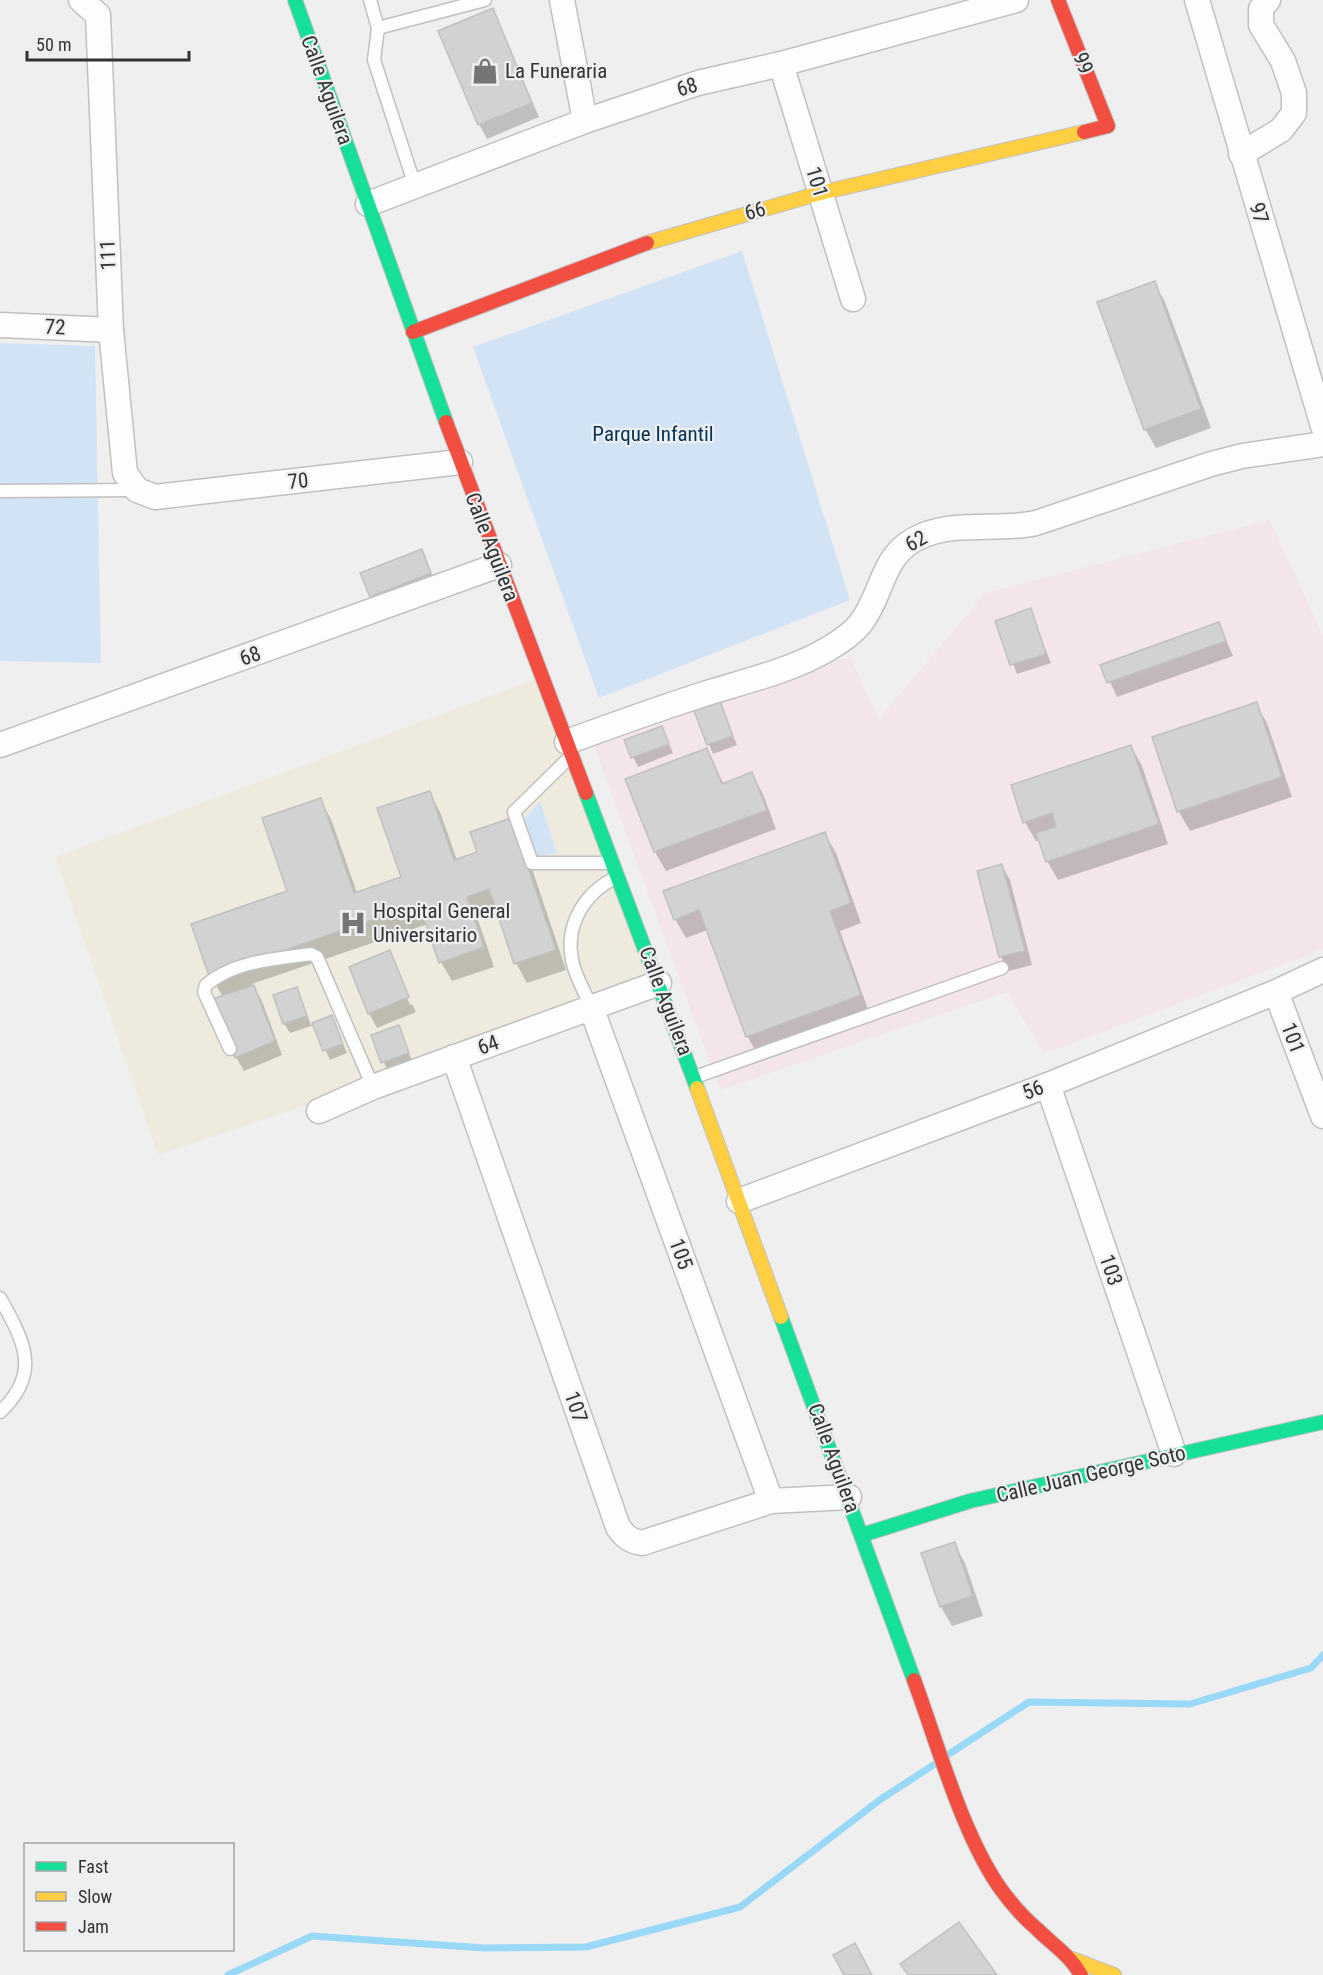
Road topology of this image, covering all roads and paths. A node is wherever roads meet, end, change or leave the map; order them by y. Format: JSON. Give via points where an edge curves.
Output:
{"nodes":[{"id":1,"x":295,"y":0,"type":"edge"},
{"id":2,"x":370,"y":0,"type":"edge"},
{"id":3,"x":485,"y":0,"type":"edge"},
{"id":4,"x":562,"y":0,"type":"edge"},
{"id":5,"x":1016,"y":0,"type":"edge"},
{"id":6,"x":1058,"y":0,"type":"edge"},
{"id":7,"x":1197,"y":0,"type":"edge"},
{"id":8,"x":1268,"y":0,"type":"edge"},
{"id":9,"x":89,"y":8,"type":"edge"},
{"id":10,"x":378,"y":28,"type":"junction"},
{"id":11,"x":781,"y":64,"type":"junction"},
{"id":12,"x":585,"y":121,"type":"junction"},
{"id":13,"x":1108,"y":126,"type":"joint"},
{"id":14,"x":1241,"y":154,"type":"junction"},
{"id":15,"x":415,"y":186,"type":"junction"},
{"id":16,"x":820,"y":193,"type":"junction"},
{"id":17,"x":368,"y":204,"type":"junction"},
{"id":18,"x":853,"y":299,"type":"dead end"},
{"id":19,"x":0,"y":325,"type":"edge"},
{"id":20,"x":111,"y":330,"type":"junction"},
{"id":21,"x":413,"y":332,"type":"junction"},
{"id":22,"x":1323,"y":426,"type":"edge"},
{"id":23,"x":1323,"y":444,"type":"edge"},
{"id":24,"x":460,"y":462,"type":"junction"},
{"id":25,"x":137,"y":490,"type":"junction"},
{"id":26,"x":0,"y":491,"type":"edge"},
{"id":27,"x":499,"y":565,"type":"junction"},
{"id":28,"x":0,"y":745,"type":"edge"},
{"id":29,"x":569,"y":748,"type":"junction"},
{"id":30,"x":616,"y":870,"type":"junction"},
{"id":31,"x":1002,"y":968,"type":"dead end"},
{"id":32,"x":1323,"y":970,"type":"edge"},
{"id":33,"x":659,"y":983,"type":"junction"},
{"id":34,"x":1276,"y":992,"type":"junction"},
{"id":35,"x":591,"y":1007,"type":"junction"},
{"id":36,"x":231,"y":1049,"type":"dead end"},
{"id":37,"x":454,"y":1058,"type":"junction"},
{"id":38,"x":694,"y":1078,"type":"junction"},
{"id":39,"x":1048,"y":1085,"type":"junction"},
{"id":40,"x":373,"y":1087,"type":"junction"},
{"id":41,"x":318,"y":1111,"type":"dead end"},
{"id":42,"x":1323,"y":1116,"type":"edge"},
{"id":43,"x":739,"y":1201,"type":"junction"},
{"id":44,"x":0,"y":1298,"type":"edge"},
{"id":45,"x":0,"y":1412,"type":"edge"},
{"id":46,"x":1323,"y":1422,"type":"edge"},
{"id":47,"x":1174,"y":1454,"type":"junction"},
{"id":48,"x":849,"y":1497,"type":"junction"},
{"id":49,"x":771,"y":1501,"type":"junction"},
{"id":50,"x":862,"y":1535,"type":"junction"},
{"id":51,"x":1072,"y":1959,"type":"junction"},
{"id":52,"x":1060,"y":1970,"type":"dead end"},
{"id":53,"x":1081,"y":1975,"type":"edge"},
{"id":54,"x":1114,"y":1975,"type":"edge"}],
"edges":[{"from":1,"to":17,"type":"main road","name":"Calle Aguilera"},
{"from":2,"to":10,"type":"lane"},
{"from":3,"to":10,"type":"lane"},
{"from":4,"to":12,"type":"street"},
{"from":5,"to":11,"type":"street","name":"68"},
{"from":6,"to":13,"type":"main road","name":"99"},
{"from":7,"to":14,"type":"street","name":"97"},
{"from":8,"to":14,"type":"street","via":[[1261,9],[1261,25],[1283,61],[1294,93],[1294,113],[1281,130]]},
{"from":9,"to":20,"type":"street","name":"111"},
{"from":10,"to":15,"type":"lane","via":[[374,60]]},
{"from":11,"to":12,"type":"street","name":"68","via":[[698,83]]},
{"from":11,"to":16,"type":"street","name":"101"},
{"from":12,"to":15,"type":"street","name":"68"},
{"from":13,"to":16,"type":"main road","name":"66"},
{"from":14,"to":22,"type":"street","name":"97"},
{"from":15,"to":17,"type":"street","name":"68"},
{"from":16,"to":18,"type":"street","name":"101"},
{"from":16,"to":21,"type":"main road","name":"66","via":[[639,245]]},
{"from":17,"to":21,"type":"main road","name":"Calle Aguilera"},
{"from":19,"to":20,"type":"street","name":"72"},
{"from":20,"to":25,"type":"street","name":"111","via":[[125,474]]},
{"from":21,"to":24,"type":"main road","name":"Calle Aguilera"},
{"from":23,"to":29,"type":"street","name":"62","via":[[1211,464],[1015,528],[938,530],[921,536],[900,548],[861,623],[846,639],[764,675],[646,712]]},
{"from":24,"to":25,"type":"street","name":"70","via":[[155,497]]},
{"from":24,"to":27,"type":"main road","name":"Calle Aguilera"},
{"from":25,"to":26,"type":"lane"},
{"from":27,"to":28,"type":"street","name":"68"},
{"from":27,"to":29,"type":"main road","name":"Calle Aguilera"},
{"from":29,"to":30,"type":"main road","name":"Calle Aguilera"},
{"from":29,"to":30,"type":"lane","via":[[514,812],[532,863]]},
{"from":30,"to":33,"type":"main road","name":"Calle Aguilera"},
{"from":30,"to":35,"type":"lane","via":[[582,906],[572,925],[572,962]]},
{"from":31,"to":38,"type":"lane"},
{"from":32,"to":34,"type":"street","name":"56"},
{"from":33,"to":35,"type":"street","name":"64"},
{"from":33,"to":38,"type":"main road","name":"Calle Aguilera"},
{"from":34,"to":39,"type":"street","name":"56"},
{"from":34,"to":42,"type":"street","name":"101"},
{"from":35,"to":37,"type":"street","name":"64"},
{"from":35,"to":49,"type":"street","name":"105"},
{"from":36,"to":40,"type":"lane","via":[[204,992],[206,985],[255,962],[311,954],[317,957]]},
{"from":37,"to":40,"type":"street","name":"64"},
{"from":37,"to":49,"type":"street","name":"107","via":[[624,1536],[632,1542],[650,1542]]},
{"from":38,"to":43,"type":"main road","name":"Calle Aguilera"},
{"from":39,"to":43,"type":"street","name":"56"},
{"from":39,"to":47,"type":"street","name":"103"},
{"from":40,"to":41,"type":"street","name":"64"},
{"from":43,"to":48,"type":"main road","name":"Calle Aguilera"},
{"from":44,"to":45,"type":"lane","via":[[27,1355],[23,1381],[15,1398]]},
{"from":46,"to":47,"type":"main road","name":"Calle Juan George Soto"},
{"from":47,"to":50,"type":"main road","name":"Calle Juan George Soto","via":[[969,1501]]},
{"from":48,"to":49,"type":"street","name":"107"},
{"from":48,"to":50,"type":"main road","name":"Calle Aguilera"},
{"from":50,"to":51,"type":"main road","name":"Calle Aguilera","via":[[978,1848],[1000,1888],[1036,1929]]},
{"from":51,"to":52,"type":"main road"},
{"from":51,"to":53,"type":"main road","name":"Calle Aguilera"},
{"from":51,"to":54,"type":"main road"}]}
